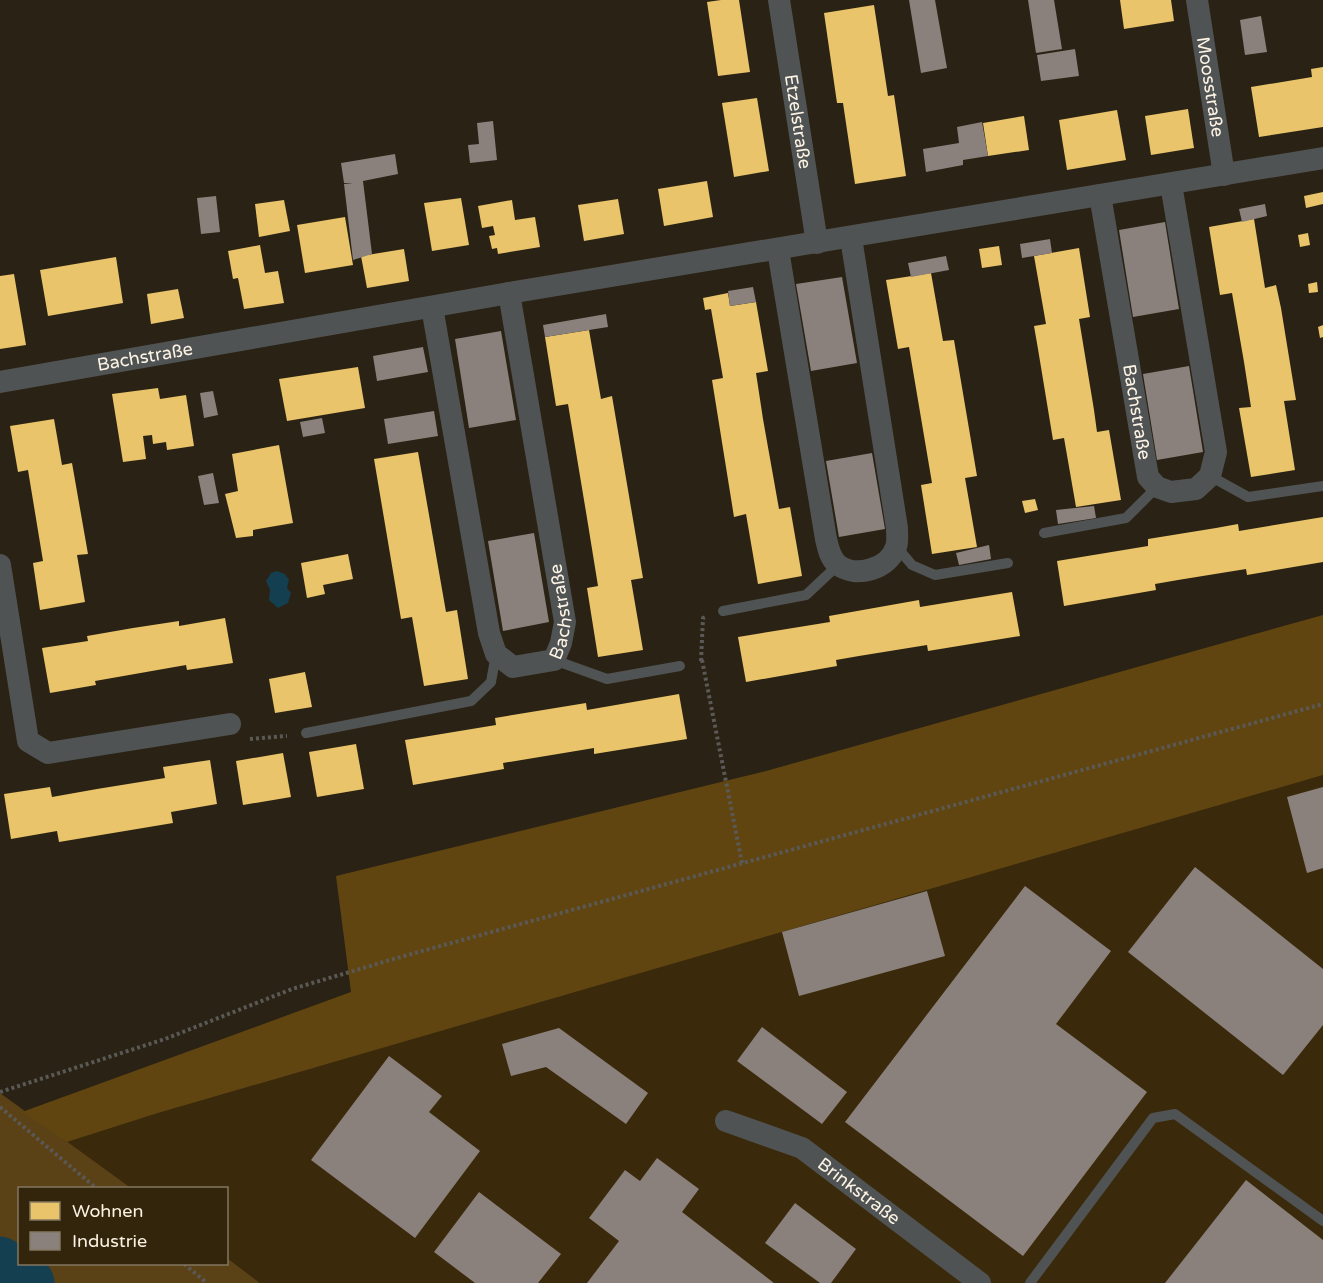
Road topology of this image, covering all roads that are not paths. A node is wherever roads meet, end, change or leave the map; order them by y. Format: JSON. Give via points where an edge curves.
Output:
{"nodes":[{"id":1,"x":779,"y":0,"type":"edge"},
{"id":2,"x":1197,"y":0,"type":"edge"},
{"id":3,"x":1323,"y":158,"type":"edge"},
{"id":4,"x":1224,"y":175,"type":"junction"},
{"id":5,"x":1171,"y":184,"type":"junction"},
{"id":6,"x":1100,"y":195,"type":"junction"},
{"id":7,"x":851,"y":238,"type":"junction"},
{"id":8,"x":817,"y":243,"type":"junction"},
{"id":9,"x":778,"y":250,"type":"junction"},
{"id":10,"x":509,"y":293,"type":"junction"},
{"id":11,"x":432,"y":307,"type":"junction"},
{"id":12,"x":0,"y":382,"type":"edge"},
{"id":13,"x":1210,"y":476,"type":"junction"},
{"id":14,"x":1323,"y":486,"type":"edge"},
{"id":15,"x":1157,"y":487,"type":"junction"},
{"id":16,"x":1044,"y":533,"type":"dead end"},
{"id":17,"x":897,"y":546,"type":"junction"},
{"id":18,"x":1008,"y":563,"type":"dead end"},
{"id":19,"x":0,"y":564,"type":"edge"},
{"id":20,"x":838,"y":565,"type":"junction"},
{"id":21,"x":723,"y":611,"type":"road end"},
{"id":22,"x":496,"y":654,"type":"junction"},
{"id":23,"x":555,"y":660,"type":"junction"},
{"id":24,"x":680,"y":666,"type":"road end"},
{"id":25,"x":230,"y":724,"type":"road end"},
{"id":26,"x":306,"y":733,"type":"road end"},
{"id":27,"x":726,"y":1121,"type":"dead end"},
{"id":28,"x":1323,"y":1221,"type":"edge"},
{"id":29,"x":980,"y":1283,"type":"edge"},
{"id":30,"x":1030,"y":1283,"type":"edge"}],
"edges":[{"from":1,"to":8,"type":"street","name":"Etzelstraße"},
{"from":2,"to":4,"type":"street","name":"Moosstraße"},
{"from":3,"to":4,"type":"street","name":"Bachstraße"},
{"from":4,"to":5,"type":"street","name":"Bachstraße"},
{"from":5,"to":6,"type":"street","name":"Bachstraße"},
{"from":5,"to":13,"type":"street","via":[[1216,452]]},
{"from":6,"to":7,"type":"street","name":"Bachstraße"},
{"from":6,"to":15,"type":"street","name":"Bachstraße","via":[[1144,464]]},
{"from":7,"to":8,"type":"street","name":"Bachstraße"},
{"from":7,"to":17,"type":"street"},
{"from":8,"to":9,"type":"street","name":"Bachstraße"},
{"from":9,"to":10,"type":"street","name":"Bachstraße"},
{"from":9,"to":20,"type":"street","via":[[826,539]]},
{"from":10,"to":11,"type":"street","name":"Bachstraße"},
{"from":10,"to":23,"type":"street","name":"Bachstraße","via":[[565,622]]},
{"from":11,"to":12,"type":"street","name":"Bachstraße"},
{"from":11,"to":22,"type":"street","via":[[489,633]]},
{"from":13,"to":14,"type":"lane","via":[[1248,497]]},
{"from":13,"to":15,"type":"street","via":[[1196,489],[1171,492]]},
{"from":15,"to":16,"type":"lane","via":[[1126,518]]},
{"from":17,"to":18,"type":"lane","via":[[912,565],[935,575]]},
{"from":17,"to":20,"type":"street","via":[[890,559],[878,567],[856,571]]},
{"from":19,"to":25,"type":"street","via":[[28,741],[48,753]]},
{"from":20,"to":21,"type":"lane","via":[[806,595]]},
{"from":22,"to":23,"type":"street","name":"Bachstraße","via":[[513,667]]},
{"from":22,"to":26,"type":"lane","via":[[491,682],[471,701]]},
{"from":23,"to":24,"type":"lane","via":[[607,679]]},
{"from":27,"to":29,"type":"street","name":"Brinkstraße","via":[[802,1149]]},
{"from":28,"to":30,"type":"lane","via":[[1175,1114],[1153,1118]]}]}
